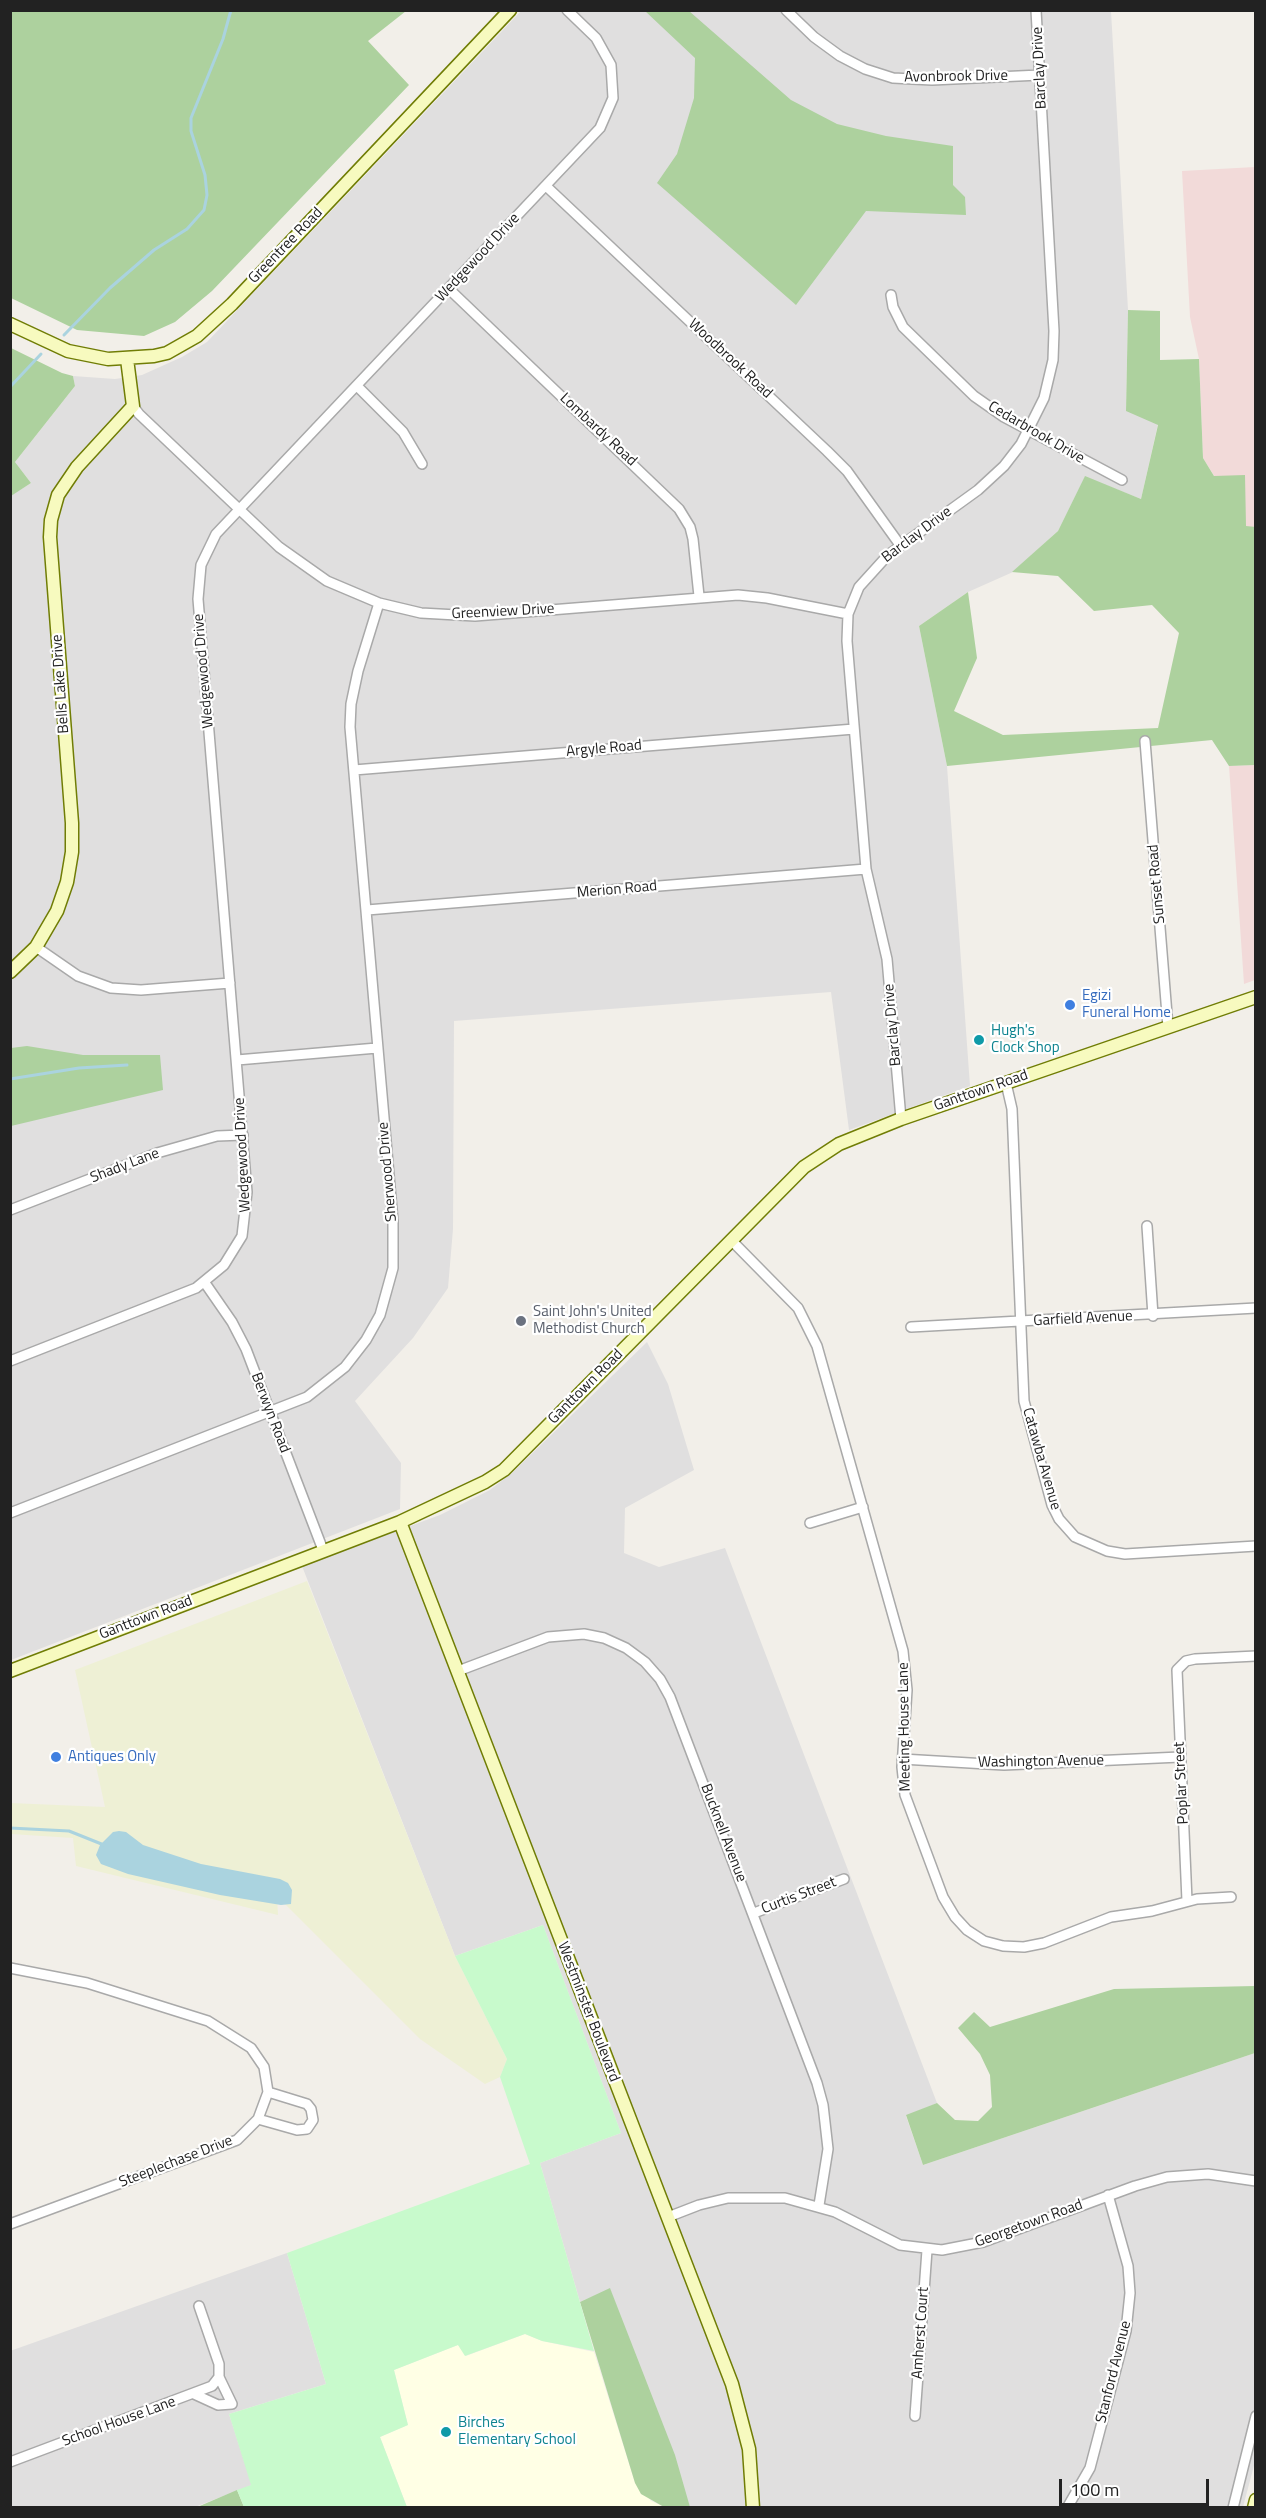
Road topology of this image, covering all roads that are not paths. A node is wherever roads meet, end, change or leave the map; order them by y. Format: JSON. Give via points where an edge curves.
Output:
{"nodes":[{"id":1,"x":510,"y":10,"type":"edge"},
{"id":2,"x":567,"y":10,"type":"edge"},
{"id":3,"x":786,"y":10,"type":"edge"},
{"id":4,"x":1036,"y":10,"type":"edge"},
{"id":5,"x":1040,"y":75,"type":"junction"},
{"id":6,"x":546,"y":186,"type":"junction"},
{"id":7,"x":449,"y":289,"type":"junction"},
{"id":8,"x":891,"y":295,"type":"dead end"},
{"id":9,"x":10,"y":324,"type":"edge"},
{"id":10,"x":127,"y":359,"type":"junction"},
{"id":11,"x":357,"y":387,"type":"junction"},
{"id":12,"x":133,"y":406,"type":"junction"},
{"id":13,"x":1028,"y":431,"type":"junction"},
{"id":14,"x":422,"y":464,"type":"dead end"},
{"id":15,"x":1122,"y":480,"type":"dead end"},
{"id":16,"x":240,"y":510,"type":"junction"},
{"id":17,"x":900,"y":545,"type":"junction"},
{"id":18,"x":699,"y":596,"type":"junction"},
{"id":19,"x":379,"y":603,"type":"junction"},
{"id":20,"x":848,"y":614,"type":"junction"},
{"id":21,"x":854,"y":729,"type":"junction"},
{"id":22,"x":1145,"y":741,"type":"dead end"},
{"id":23,"x":354,"y":770,"type":"junction"},
{"id":24,"x":866,"y":869,"type":"junction"},
{"id":25,"x":367,"y":910,"type":"junction"},
{"id":26,"x":36,"y":947,"type":"junction"},
{"id":27,"x":10,"y":972,"type":"edge"},
{"id":28,"x":230,"y":983,"type":"junction"},
{"id":29,"x":1256,"y":997,"type":"edge"},
{"id":30,"x":1168,"y":1027,"type":"junction"},
{"id":31,"x":377,"y":1048,"type":"junction"},
{"id":32,"x":237,"y":1060,"type":"junction"},
{"id":33,"x":1006,"y":1083,"type":"junction"},
{"id":34,"x":901,"y":1119,"type":"junction"},
{"id":35,"x":243,"y":1135,"type":"junction"},
{"id":36,"x":10,"y":1210,"type":"edge"},
{"id":37,"x":1147,"y":1226,"type":"dead end"},
{"id":38,"x":732,"y":1241,"type":"junction"},
{"id":39,"x":205,"y":1283,"type":"junction"},
{"id":40,"x":1256,"y":1308,"type":"edge"},
{"id":41,"x":1153,"y":1316,"type":"junction"},
{"id":42,"x":1021,"y":1322,"type":"junction"},
{"id":43,"x":910,"y":1327,"type":"dead end"},
{"id":44,"x":10,"y":1361,"type":"edge"},
{"id":45,"x":270,"y":1413,"type":"junction"},
{"id":46,"x":863,"y":1507,"type":"junction"},
{"id":47,"x":10,"y":1513,"type":"edge"},
{"id":48,"x":400,"y":1522,"type":"junction"},
{"id":49,"x":810,"y":1523,"type":"dead end"},
{"id":50,"x":1256,"y":1546,"type":"edge"},
{"id":51,"x":323,"y":1550,"type":"junction"},
{"id":52,"x":1256,"y":1656,"type":"edge"},
{"id":53,"x":10,"y":1671,"type":"edge"},
{"id":54,"x":458,"y":1671,"type":"junction"},
{"id":55,"x":1180,"y":1757,"type":"junction"},
{"id":56,"x":903,"y":1759,"type":"junction"},
{"id":57,"x":844,"y":1878,"type":"dead end"},
{"id":58,"x":1231,"y":1896,"type":"dead end"},
{"id":59,"x":1187,"y":1901,"type":"junction"},
{"id":60,"x":754,"y":1913,"type":"junction"},
{"id":61,"x":10,"y":1968,"type":"edge"},
{"id":62,"x":268,"y":2092,"type":"junction"},
{"id":63,"x":258,"y":2119,"type":"junction"},
{"id":64,"x":1256,"y":2181,"type":"edge"},
{"id":65,"x":1108,"y":2195,"type":"junction"},
{"id":66,"x":819,"y":2205,"type":"junction"},
{"id":67,"x":668,"y":2217,"type":"junction"},
{"id":68,"x":10,"y":2223,"type":"edge"},
{"id":69,"x":927,"y":2250,"type":"junction"},
{"id":70,"x":199,"y":2306,"type":"dead end"},
{"id":71,"x":220,"y":2375,"type":"junction"},
{"id":72,"x":194,"y":2394,"type":"junction"},
{"id":73,"x":915,"y":2416,"type":"dead end"},
{"id":74,"x":1256,"y":2416,"type":"edge"},
{"id":75,"x":10,"y":2462,"type":"edge"},
{"id":76,"x":1256,"y":2500,"type":"edge"},
{"id":77,"x":753,"y":2508,"type":"edge"},
{"id":78,"x":1067,"y":2508,"type":"edge"},
{"id":79,"x":1233,"y":2508,"type":"edge"},
{"id":80,"x":1254,"y":2508,"type":"edge"}],
"edges":[{"from":1,"to":10,"type":"street","name":"Greentree Road","via":[[207,328],[167,353]]},
{"from":2,"to":6,"type":"street","name":"Wedgewood Drive","via":[[596,38],[608,56],[614,76],[613,98],[600,128]]},
{"from":3,"to":5,"type":"street","name":"Avonbrook Drive","via":[[840,56],[893,78]]},
{"from":4,"to":5,"type":"street","name":"Barclay Drive"},
{"from":5,"to":13,"type":"street","name":"Barclay Drive","via":[[1054,345],[1044,398]]},
{"from":6,"to":7,"type":"street","name":"Wedgewood Drive"},
{"from":6,"to":17,"type":"street","name":"Woodbrook Road","via":[[847,471]]},
{"from":7,"to":11,"type":"street","name":"Wedgewood Drive"},
{"from":7,"to":18,"type":"street","name":"Lombardy Road","via":[[679,509],[693,538]]},
{"from":8,"to":13,"type":"street","name":"Cedarbrook Drive","via":[[903,327],[975,396]]},
{"from":9,"to":10,"type":"street","name":"Greentree Road","via":[[68,351]]},
{"from":10,"to":12,"type":"street"},
{"from":11,"to":14,"type":"street","via":[[403,432]]},
{"from":11,"to":16,"type":"street","name":"Wedgewood Drive"},
{"from":12,"to":16,"type":"street","name":"Greenview Drive"},
{"from":12,"to":26,"type":"street","name":"Bells Lake Drive","via":[[77,467],[58,495],[51,520],[73,837],[64,894]]},
{"from":13,"to":15,"type":"street","name":"Cedarbrook Drive"},
{"from":13,"to":17,"type":"street","name":"Barclay Drive","via":[[1013,455],[985,484]]},
{"from":16,"to":19,"type":"street","name":"Greenview Drive","via":[[308,569]]},
{"from":16,"to":28,"type":"street","name":"Wedgewood Drive","via":[[209,545],[198,587]]},
{"from":17,"to":20,"type":"street","name":"Barclay Drive","via":[[867,576]]},
{"from":18,"to":19,"type":"street","name":"Greenview Drive","via":[[475,616],[430,614]]},
{"from":18,"to":20,"type":"street","name":"Greenview Drive","via":[[753,596]]},
{"from":19,"to":23,"type":"street","name":"Sherwood Drive","via":[[351,704]]},
{"from":20,"to":21,"type":"street","name":"Barclay Drive"},
{"from":21,"to":23,"type":"street","name":"Argyle Road"},
{"from":21,"to":24,"type":"street","name":"Barclay Drive"},
{"from":22,"to":30,"type":"street","name":"Sunset Road"},
{"from":23,"to":25,"type":"street","name":"Sherwood Drive"},
{"from":24,"to":25,"type":"street","name":"Merion Road"},
{"from":24,"to":34,"type":"street","name":"Barclay Drive","via":[[887,959]]},
{"from":25,"to":31,"type":"street","name":"Sherwood Drive"},
{"from":26,"to":27,"type":"street","name":"Bells Lake Drive"},
{"from":26,"to":28,"type":"street","via":[[78,976],[111,988],[141,990]]},
{"from":28,"to":32,"type":"street","name":"Wedgewood Drive"},
{"from":29,"to":30,"type":"street","name":"Ganttown Road"},
{"from":30,"to":33,"type":"street","name":"Ganttown Road"},
{"from":31,"to":32,"type":"street"},
{"from":31,"to":45,"type":"street","name":"Sherwood Drive","via":[[394,1240],[386,1298],[370,1334],[345,1367],[307,1397]]},
{"from":32,"to":35,"type":"street","name":"Wedgewood Drive"},
{"from":33,"to":34,"type":"street","name":"Ganttown Road"},
{"from":33,"to":42,"type":"street","name":"Catawba Avenue","via":[[1012,1109]]},
{"from":34,"to":38,"type":"street","name":"Ganttown Road","via":[[839,1144],[804,1167]]},
{"from":35,"to":36,"type":"street","name":"Shady Lane","via":[[216,1136],[157,1153]]},
{"from":35,"to":39,"type":"street","name":"Wedgewood Drive","via":[[245,1226],[231,1257]]},
{"from":37,"to":41,"type":"street"},
{"from":38,"to":46,"type":"street","name":"Meeting House Lane","via":[[806,1319]]},
{"from":38,"to":48,"type":"street","name":"Ganttown Road","via":[[504,1470],[455,1498]]},
{"from":39,"to":44,"type":"street","name":"Wedgewood Drive","via":[[177,1298]]},
{"from":39,"to":45,"type":"street","name":"Berwyn Road","via":[[238,1331]]},
{"from":40,"to":41,"type":"street","name":"Garfield Avenue"},
{"from":41,"to":42,"type":"street","name":"Garfield Avenue"},
{"from":42,"to":43,"type":"street","name":"Garfield Avenue"},
{"from":42,"to":50,"type":"street","name":"Catawba Avenue","via":[[1027,1416],[1052,1505],[1065,1528],[1092,1547],[1125,1554]]},
{"from":45,"to":47,"type":"street","name":"Sherwood Drive"},
{"from":45,"to":51,"type":"street","name":"Berwyn Road"},
{"from":46,"to":49,"type":"street"},
{"from":46,"to":56,"type":"street","name":"Meeting House Lane","via":[[905,1660]]},
{"from":48,"to":51,"type":"street","name":"Ganttown Road"},
{"from":48,"to":54,"type":"street","name":"Westminster Boulevard"},
{"from":51,"to":53,"type":"street","name":"Ganttown Road"},
{"from":52,"to":55,"type":"street","name":"Poplar Street","via":[[1195,1659],[1180,1666],[1176,1682]]},
{"from":54,"to":60,"type":"street","name":"Bucknell Avenue","via":[[538,1641],[573,1633],[604,1638],[645,1662],[670,1697]]},
{"from":54,"to":67,"type":"street","name":"Westminster Boulevard"},
{"from":55,"to":56,"type":"street","name":"Washington Avenue","via":[[1004,1765]]},
{"from":55,"to":59,"type":"street","name":"Poplar Street"},
{"from":56,"to":59,"type":"street","name":"Meeting House Lane","via":[[907,1802],[946,1904],[963,1926],[984,1941],[1010,1947],[1030,1946],[1111,1917]]},
{"from":57,"to":60,"type":"street","name":"Curtis Street"},
{"from":58,"to":59,"type":"street","name":"Meeting House Lane"},
{"from":60,"to":66,"type":"street","name":"Bucknell Avenue","via":[[823,2105],[828,2149]]},
{"from":61,"to":62,"type":"street","via":[[105,1988],[208,2021],[251,2048],[264,2067]]},
{"from":62,"to":63,"type":"street","name":"Steeplechase Drive"},
{"from":62,"to":63,"type":"street","via":[[307,2104],[313,2120],[307,2129],[297,2130]]},
{"from":63,"to":68,"type":"street","name":"Steeplechase Drive","via":[[231,2143]]},
{"from":64,"to":65,"type":"street","name":"Georgetown Road","via":[[1232,2175],[1187,2174]]},
{"from":65,"to":69,"type":"street","name":"Georgetown Road","via":[[983,2242]]},
{"from":65,"to":78,"type":"street","name":"Stanford Avenue","via":[[1128,2266],[1126,2331],[1092,2462]]},
{"from":66,"to":67,"type":"street","name":"Georgetown Road","via":[[748,2196],[713,2201]]},
{"from":66,"to":69,"type":"street","name":"Georgetown Road","via":[[890,2241]]},
{"from":67,"to":77,"type":"street","name":"Westminster Boulevard","via":[[741,2410],[751,2460]]},
{"from":69,"to":73,"type":"street","name":"Amherst Court"},
{"from":70,"to":71,"type":"street"},
{"from":71,"to":72,"type":"street","name":"School House Lane","via":[[212,2386]]},
{"from":71,"to":72,"type":"street","via":[[232,2404],[218,2405]]},
{"from":72,"to":75,"type":"street","name":"School House Lane"},
{"from":74,"to":79,"type":"street"},
{"from":76,"to":80,"type":"street"}]}
